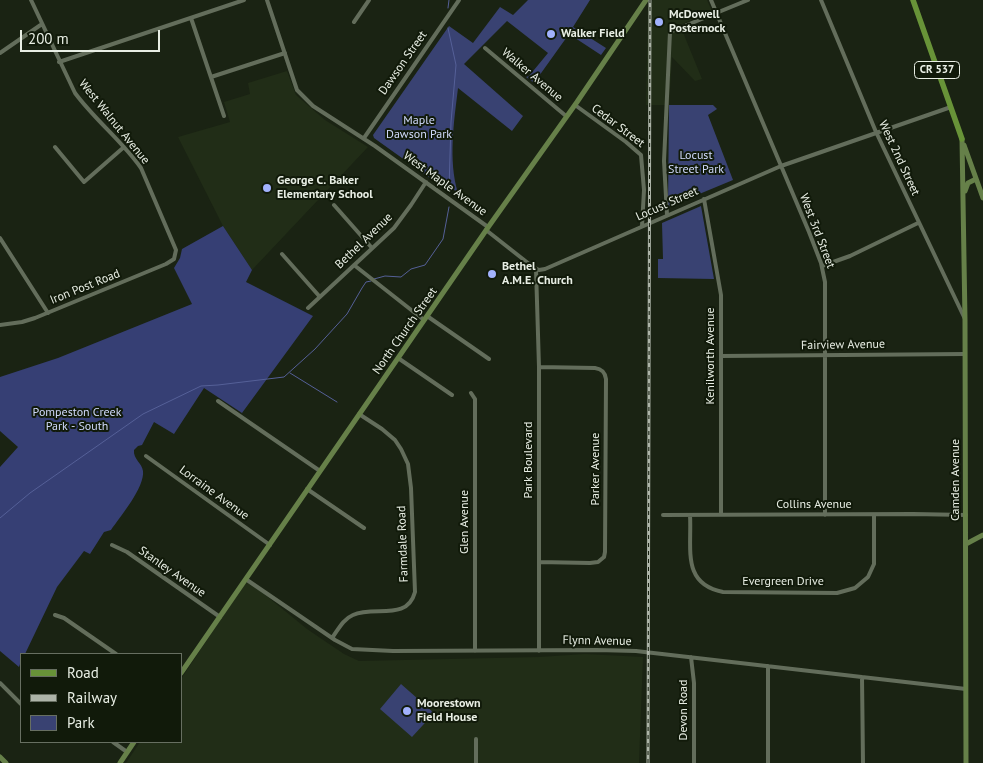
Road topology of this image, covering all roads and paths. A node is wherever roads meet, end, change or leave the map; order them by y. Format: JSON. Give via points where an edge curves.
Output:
{"nodes":[{"id":1,"x":31,"y":0,"type":"edge"},
{"id":2,"x":244,"y":0,"type":"edge"},
{"id":3,"x":267,"y":0,"type":"edge"},
{"id":4,"x":369,"y":0,"type":"edge"},
{"id":5,"x":459,"y":0,"type":"edge"},
{"id":6,"x":646,"y":0,"type":"edge"},
{"id":7,"x":712,"y":0,"type":"edge"},
{"id":8,"x":748,"y":0,"type":"edge"},
{"id":9,"x":821,"y":0,"type":"edge"},
{"id":10,"x":913,"y":0,"type":"edge"},
{"id":11,"x":717,"y":13,"type":"junction"},
{"id":12,"x":191,"y":18,"type":"junction"},
{"id":13,"x":354,"y":22,"type":"dead end"},
{"id":14,"x":42,"y":24,"type":"junction"},
{"id":15,"x":485,"y":48,"type":"dead end"},
{"id":16,"x":0,"y":53,"type":"edge"},
{"id":17,"x":285,"y":53,"type":"junction"},
{"id":18,"x":60,"y":62,"type":"junction"},
{"id":19,"x":211,"y":77,"type":"junction"},
{"id":20,"x":574,"y":105,"type":"junction"},
{"id":21,"x":951,"y":107,"type":"junction"},
{"id":22,"x":224,"y":116,"type":"dead end"},
{"id":23,"x":566,"y":116,"type":"junction"},
{"id":24,"x":876,"y":132,"type":"junction"},
{"id":25,"x":364,"y":138,"type":"junction"},
{"id":26,"x":962,"y":139,"type":"junction"},
{"id":27,"x":55,"y":147,"type":"dead end"},
{"id":28,"x":124,"y":147,"type":"junction"},
{"id":29,"x":780,"y":166,"type":"junction"},
{"id":30,"x":976,"y":180,"type":"junction"},
{"id":31,"x":426,"y":182,"type":"junction"},
{"id":32,"x":964,"y":197,"type":"junction"},
{"id":33,"x":983,"y":198,"type":"edge"},
{"id":34,"x":704,"y":199,"type":"junction"},
{"id":35,"x":334,"y":205,"type":"dead end"},
{"id":36,"x":667,"y":215,"type":"junction"},
{"id":37,"x":918,"y":223,"type":"junction"},
{"id":38,"x":642,"y":226,"type":"junction"},
{"id":39,"x":487,"y":228,"type":"junction"},
{"id":40,"x":0,"y":238,"type":"edge"},
{"id":41,"x":372,"y":248,"type":"junction"},
{"id":42,"x":282,"y":254,"type":"dead end"},
{"id":43,"x":174,"y":259,"type":"joint"},
{"id":44,"x":354,"y":265,"type":"junction"},
{"id":45,"x":822,"y":266,"type":"junction"},
{"id":46,"x":536,"y":269,"type":"junction"},
{"id":47,"x":320,"y":297,"type":"junction"},
{"id":48,"x":308,"y":308,"type":"dead end"},
{"id":49,"x":48,"y":313,"type":"junction"},
{"id":50,"x":426,"y":318,"type":"junction"},
{"id":51,"x":965,"y":320,"type":"junction"},
{"id":52,"x":0,"y":325,"type":"edge"},
{"id":53,"x":966,"y":354,"type":"junction"},
{"id":54,"x":825,"y":355,"type":"junction"},
{"id":55,"x":721,"y":356,"type":"junction"},
{"id":56,"x":398,"y":358,"type":"junction"},
{"id":57,"x":490,"y":359,"type":"dead end"},
{"id":58,"x":539,"y":367,"type":"junction"},
{"id":59,"x":471,"y":393,"type":"dead end"},
{"id":60,"x":452,"y":395,"type":"dead end"},
{"id":61,"x":218,"y":401,"type":"dead end"},
{"id":62,"x":359,"y":414,"type":"junction"},
{"id":63,"x":146,"y":456,"type":"dead end"},
{"id":64,"x":320,"y":471,"type":"junction"},
{"id":65,"x":307,"y":489,"type":"junction"},
{"id":66,"x":663,"y":515,"type":"dead end"},
{"id":67,"x":690,"y":515,"type":"junction"},
{"id":68,"x":721,"y":515,"type":"junction"},
{"id":69,"x":825,"y":515,"type":"junction"},
{"id":70,"x":874,"y":515,"type":"junction"},
{"id":71,"x":966,"y":515,"type":"junction"},
{"id":72,"x":364,"y":528,"type":"dead end"},
{"id":73,"x":983,"y":535,"type":"edge"},
{"id":74,"x":966,"y":544,"type":"junction"},
{"id":75,"x":112,"y":545,"type":"dead end"},
{"id":76,"x":270,"y":545,"type":"junction"},
{"id":77,"x":539,"y":562,"type":"junction"},
{"id":78,"x":247,"y":580,"type":"junction"},
{"id":79,"x":55,"y":615,"type":"dead end"},
{"id":80,"x":220,"y":617,"type":"junction"},
{"id":81,"x":332,"y":638,"type":"junction"},
{"id":82,"x":474,"y":651,"type":"junction"},
{"id":83,"x":539,"y":651,"type":"junction"},
{"id":84,"x":115,"y":653,"type":"edge"},
{"id":85,"x":691,"y":657,"type":"junction"},
{"id":86,"x":768,"y":666,"type":"junction"},
{"id":87,"x":182,"y":672,"type":"edge"},
{"id":88,"x":862,"y":677,"type":"junction"},
{"id":89,"x":0,"y":683,"type":"edge"},
{"id":90,"x":966,"y":689,"type":"junction"},
{"id":91,"x":20,"y":703,"type":"edge"},
{"id":92,"x":476,"y":740,"type":"dead end"},
{"id":93,"x":115,"y":743,"type":"edge"},
{"id":94,"x":133,"y":743,"type":"edge"},
{"id":95,"x":127,"y":752,"type":"junction"},
{"id":96,"x":0,"y":758,"type":"edge"},
{"id":97,"x":6,"y":763,"type":"edge"},
{"id":98,"x":120,"y":763,"type":"edge"},
{"id":99,"x":476,"y":763,"type":"edge"},
{"id":100,"x":694,"y":763,"type":"edge"},
{"id":101,"x":768,"y":763,"type":"edge"},
{"id":102,"x":863,"y":763,"type":"edge"},
{"id":103,"x":966,"y":763,"type":"edge"}],
"edges":[{"from":1,"to":14,"type":"street","name":"West Walnut Avenue"},
{"from":2,"to":12,"type":"street"},
{"from":3,"to":17,"type":"street","name":"West Maple Avenue"},
{"from":4,"to":13,"type":"street"},
{"from":5,"to":25,"type":"street","name":"Dawson Street"},
{"from":6,"to":20,"type":"main road","name":"North Church Street"},
{"from":7,"to":11,"type":"street","name":"West 3rd Street"},
{"from":8,"to":11,"type":"street"},
{"from":9,"to":24,"type":"street","name":"West 2nd Street"},
{"from":10,"to":21,"type":"main road","number":"CR 537"},
{"from":11,"to":29,"type":"street","name":"West 3rd Street"},
{"from":11,"to":36,"type":"street","via":[[670,32],[664,162]]},
{"from":12,"to":18,"type":"street"},
{"from":12,"to":19,"type":"street"},
{"from":14,"to":16,"type":"street"},
{"from":14,"to":18,"type":"street","name":"West Walnut Avenue"},
{"from":15,"to":23,"type":"street","name":"Walker Avenue"},
{"from":17,"to":19,"type":"street"},
{"from":17,"to":25,"type":"street","name":"West Maple Avenue","via":[[297,90],[304,98]]},
{"from":18,"to":28,"type":"street","name":"West Walnut Avenue","via":[[84,105]]},
{"from":19,"to":22,"type":"street"},
{"from":20,"to":23,"type":"main road","name":"North Church Street"},
{"from":20,"to":38,"type":"street","name":"Cedar Street","via":[[641,155],[644,190]]},
{"from":21,"to":24,"type":"street","name":"Locust Street"},
{"from":21,"to":26,"type":"main road","number":"CR 537"},
{"from":23,"to":39,"type":"main road","name":"North Church Street"},
{"from":24,"to":29,"type":"street","name":"Locust Street"},
{"from":24,"to":37,"type":"street","name":"West 2nd Street"},
{"from":25,"to":31,"type":"street","name":"West Maple Avenue"},
{"from":26,"to":30,"type":"main road","number":"CR 537"},
{"from":26,"to":32,"type":"main road","name":"Camden Avenue","number":"CR 537"},
{"from":27,"to":28,"type":"street","via":[[84,182]]},
{"from":28,"to":43,"type":"street","name":"West Walnut Avenue","via":[[141,168],[173,241]]},
{"from":29,"to":34,"type":"street","name":"Locust Street"},
{"from":29,"to":45,"type":"street","name":"West 3rd Street"},
{"from":30,"to":32,"type":"main road","via":[[966,185]]},
{"from":30,"to":33,"type":"main road"},
{"from":31,"to":39,"type":"street","name":"West Maple Avenue"},
{"from":31,"to":41,"type":"street","name":"Bethel Avenue","via":[[398,223]]},
{"from":32,"to":51,"type":"main road","name":"Camden Avenue","number":"CR 537"},
{"from":34,"to":36,"type":"street","name":"Locust Street"},
{"from":34,"to":55,"type":"street","name":"Kenilworth Avenue","via":[[720,286]]},
{"from":35,"to":41,"type":"street"},
{"from":36,"to":38,"type":"street","name":"Locust Street"},
{"from":37,"to":45,"type":"street"},
{"from":37,"to":51,"type":"street","name":"West 2nd Street"},
{"from":38,"to":46,"type":"street","name":"Locust Street","via":[[549,268]]},
{"from":39,"to":46,"type":"street"},
{"from":39,"to":50,"type":"main road","name":"North Church Street"},
{"from":40,"to":49,"type":"street"},
{"from":41,"to":44,"type":"street","name":"Bethel Avenue"},
{"from":42,"to":47,"type":"street"},
{"from":43,"to":49,"type":"street","name":"Iron Post Road"},
{"from":44,"to":47,"type":"street","name":"Bethel Avenue"},
{"from":44,"to":50,"type":"street"},
{"from":45,"to":54,"type":"street","name":"West 3rd Street"},
{"from":46,"to":58,"type":"street","name":"Park Boulevard"},
{"from":47,"to":48,"type":"street","name":"Bethel Avenue"},
{"from":49,"to":52,"type":"street","name":"Iron Post Road"},
{"from":50,"to":56,"type":"main road","name":"North Church Street"},
{"from":50,"to":57,"type":"street"},
{"from":51,"to":53,"type":"main road","name":"Camden Avenue","number":"CR 537"},
{"from":53,"to":54,"type":"street","name":"Fairview Avenue"},
{"from":53,"to":71,"type":"main road","name":"Camden Avenue","number":"CR 537"},
{"from":54,"to":55,"type":"street","name":"Fairview Avenue"},
{"from":54,"to":69,"type":"street","name":"West 3rd Street"},
{"from":55,"to":68,"type":"street","name":"Kenilworth Avenue"},
{"from":56,"to":60,"type":"street"},
{"from":56,"to":62,"type":"main road","name":"North Church Street"},
{"from":58,"to":77,"type":"street","name":"Park Boulevard"},
{"from":58,"to":77,"type":"street","name":"Parker Avenue","via":[[595,368],[606,376],[605,554],[598,562],[590,563]]},
{"from":59,"to":82,"type":"street","name":"Glen Avenue","via":[[475,399]]},
{"from":61,"to":64,"type":"street"},
{"from":62,"to":64,"type":"main road","name":"North Church Street"},
{"from":62,"to":81,"type":"street","name":"Farmdale Road","via":[[395,440],[408,464],[414,592],[411,602],[402,608],[352,615]]},
{"from":63,"to":76,"type":"street","name":"Lorraine Avenue"},
{"from":64,"to":65,"type":"main road","name":"North Church Street"},
{"from":65,"to":72,"type":"street"},
{"from":65,"to":76,"type":"main road","name":"North Church Street"},
{"from":66,"to":67,"type":"street","name":"Collins Avenue"},
{"from":67,"to":68,"type":"street","name":"Collins Avenue"},
{"from":67,"to":70,"type":"street","name":"Evergreen Drive","via":[[691,563],[697,578],[708,588],[723,592],[822,593],[851,590],[868,577],[874,564]]},
{"from":68,"to":69,"type":"street","name":"Collins Avenue"},
{"from":69,"to":70,"type":"street","name":"Collins Avenue"},
{"from":70,"to":71,"type":"street","name":"Collins Avenue"},
{"from":71,"to":74,"type":"main road","name":"Camden Avenue","number":"CR 537"},
{"from":73,"to":74,"type":"main road"},
{"from":74,"to":90,"type":"main road","name":"Camden Avenue","number":"CR 537"},
{"from":75,"to":80,"type":"street","name":"Stanley Avenue"},
{"from":76,"to":78,"type":"main road","name":"North Church Street"},
{"from":77,"to":83,"type":"street","name":"Park Boulevard"},
{"from":78,"to":80,"type":"main road","name":"North Church Street"},
{"from":78,"to":81,"type":"street","name":"Flynn Avenue"},
{"from":79,"to":84,"type":"street"},
{"from":80,"to":87,"type":"main road","name":"North Church Street"},
{"from":81,"to":82,"type":"street","name":"Flynn Avenue","via":[[347,648],[361,650]]},
{"from":82,"to":83,"type":"street","name":"Flynn Avenue"},
{"from":83,"to":85,"type":"street","name":"Flynn Avenue","via":[[617,650]]},
{"from":85,"to":86,"type":"street","name":"Flynn Avenue"},
{"from":85,"to":100,"type":"street","name":"Devon Road"},
{"from":86,"to":88,"type":"street","name":"Flynn Avenue"},
{"from":86,"to":101,"type":"street"},
{"from":88,"to":90,"type":"street","name":"Flynn Avenue"},
{"from":88,"to":102,"type":"street"},
{"from":89,"to":91,"type":"street"},
{"from":90,"to":103,"type":"main road","name":"Camden Avenue","number":"CR 537"},
{"from":92,"to":99,"type":"street"},
{"from":93,"to":95,"type":"street"},
{"from":94,"to":95,"type":"main road"},
{"from":95,"to":98,"type":"main road"},
{"from":96,"to":97,"type":"main road"}]}
